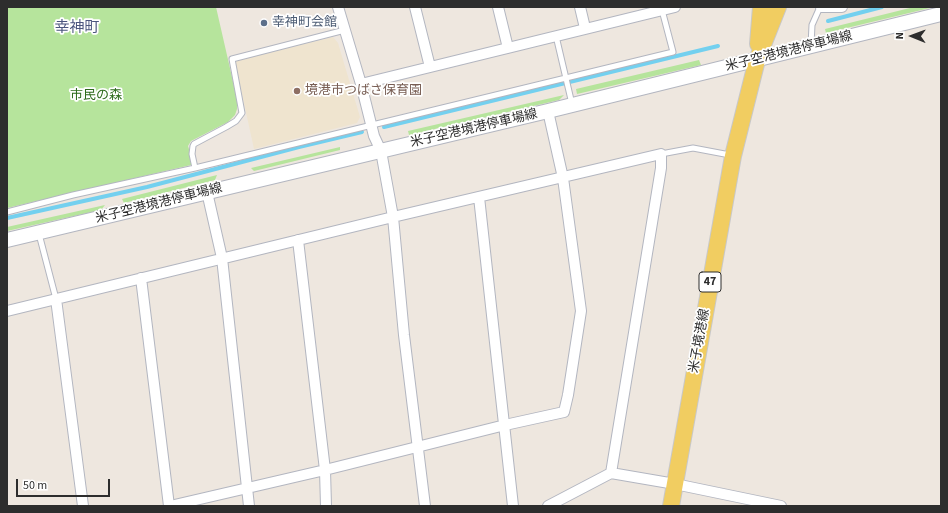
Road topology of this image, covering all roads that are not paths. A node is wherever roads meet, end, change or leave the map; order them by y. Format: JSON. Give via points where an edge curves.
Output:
{"nodes":[{"id":1,"x":338,"y":7,"type":"edge"},
{"id":2,"x":415,"y":7,"type":"edge"},
{"id":3,"x":498,"y":7,"type":"edge"},
{"id":4,"x":580,"y":7,"type":"edge"},
{"id":5,"x":675,"y":7,"type":"edge"},
{"id":6,"x":761,"y":7,"type":"edge"},
{"id":7,"x":778,"y":7,"type":"edge"},
{"id":8,"x":821,"y":7,"type":"edge"},
{"id":9,"x":842,"y":7,"type":"edge"},
{"id":10,"x":662,"y":8,"type":"edge"},
{"id":11,"x":941,"y":14,"type":"edge"},
{"id":12,"x":585,"y":28,"type":"junction"},
{"id":13,"x":345,"y":30,"type":"junction"},
{"id":14,"x":556,"y":36,"type":"junction"},
{"id":15,"x":810,"y":46,"type":"junction"},
{"id":16,"x":508,"y":48,"type":"junction"},
{"id":17,"x":757,"y":60,"type":"junction"},
{"id":18,"x":430,"y":66,"type":"junction"},
{"id":19,"x":566,"y":79,"type":"junction"},
{"id":20,"x":361,"y":84,"type":"junction"},
{"id":21,"x":573,"y":105,"type":"junction"},
{"id":22,"x":548,"y":111,"type":"junction"},
{"id":23,"x":372,"y":124,"type":"junction"},
{"id":24,"x":381,"y":150,"type":"junction"},
{"id":25,"x":661,"y":154,"type":"junction"},
{"id":26,"x":734,"y":156,"type":"junction"},
{"id":27,"x":195,"y":168,"type":"junction"},
{"id":28,"x":563,"y":178,"type":"junction"},
{"id":29,"x":207,"y":192,"type":"junction"},
{"id":30,"x":479,"y":197,"type":"junction"},
{"id":31,"x":7,"y":212,"type":"edge"},
{"id":32,"x":393,"y":217,"type":"junction"},
{"id":33,"x":39,"y":234,"type":"junction"},
{"id":34,"x":7,"y":240,"type":"edge"},
{"id":35,"x":298,"y":240,"type":"junction"},
{"id":36,"x":222,"y":258,"type":"junction"},
{"id":37,"x":141,"y":278,"type":"junction"},
{"id":38,"x":56,"y":299,"type":"junction"},
{"id":39,"x":7,"y":311,"type":"edge"},
{"id":40,"x":505,"y":425,"type":"junction"},
{"id":41,"x":418,"y":447,"type":"junction"},
{"id":42,"x":325,"y":470,"type":"junction"},
{"id":43,"x":611,"y":472,"type":"junction"},
{"id":44,"x":675,"y":484,"type":"junction"},
{"id":45,"x":247,"y":489,"type":"junction"},
{"id":46,"x":83,"y":506,"type":"edge"},
{"id":47,"x":170,"y":506,"type":"edge"},
{"id":48,"x":249,"y":506,"type":"edge"},
{"id":49,"x":326,"y":506,"type":"edge"},
{"id":50,"x":425,"y":506,"type":"edge"},
{"id":51,"x":513,"y":506,"type":"edge"},
{"id":52,"x":548,"y":506,"type":"edge"},
{"id":53,"x":671,"y":506,"type":"edge"},
{"id":54,"x":781,"y":506,"type":"edge"}],
"edges":[{"from":1,"to":13,"type":"street"},
{"from":2,"to":18,"type":"street"},
{"from":3,"to":16,"type":"street"},
{"from":4,"to":12,"type":"street"},
{"from":5,"to":10,"type":"street"},
{"from":6,"to":17,"type":"main road","name":"米子境港線","number":"47"},
{"from":7,"to":17,"type":"main road","name":"米子境港線","number":"47"},
{"from":8,"to":9,"type":"street"},
{"from":8,"to":15,"type":"lane","via":[[812,25]]},
{"from":10,"to":12,"type":"street"},
{"from":10,"to":19,"type":"lane","via":[[673,52]]},
{"from":11,"to":15,"type":"main road","name":"米子空港境港停車場線"},
{"from":12,"to":14,"type":"street"},
{"from":13,"to":20,"type":"street"},
{"from":13,"to":27,"type":"lane","via":[[234,58],[232,62],[242,113],[236,121],[192,146]]},
{"from":14,"to":16,"type":"street"},
{"from":14,"to":19,"type":"lane"},
{"from":15,"to":17,"type":"main road","name":"米子空港境港停車場線"},
{"from":16,"to":18,"type":"street"},
{"from":17,"to":21,"type":"main road","name":"米子空港境港停車場線"},
{"from":17,"to":26,"type":"main road","name":"米子境港線","number":"47"},
{"from":18,"to":20,"type":"street"},
{"from":19,"to":21,"type":"lane"},
{"from":19,"to":23,"type":"lane"},
{"from":20,"to":23,"type":"street"},
{"from":21,"to":22,"type":"main road","name":"米子空港境港停車場線"},
{"from":22,"to":24,"type":"main road","name":"米子空港境港停車場線"},
{"from":22,"to":28,"type":"street"},
{"from":23,"to":24,"type":"street","via":[[374,136]]},
{"from":23,"to":27,"type":"lane"},
{"from":24,"to":29,"type":"main road","name":"米子空港境港停車場線"},
{"from":24,"to":32,"type":"street"},
{"from":25,"to":26,"type":"lane","via":[[693,148]]},
{"from":25,"to":28,"type":"street"},
{"from":25,"to":43,"type":"street","via":[[661,168]]},
{"from":26,"to":44,"type":"main road","name":"米子境港線","number":"47"},
{"from":27,"to":31,"type":"lane"},
{"from":28,"to":30,"type":"street"},
{"from":28,"to":40,"type":"street","via":[[581,311],[568,395],[564,412]]},
{"from":29,"to":33,"type":"main road","name":"米子空港境港停車場線"},
{"from":29,"to":36,"type":"street"},
{"from":30,"to":32,"type":"street"},
{"from":30,"to":40,"type":"street"},
{"from":32,"to":35,"type":"street"},
{"from":32,"to":41,"type":"street"},
{"from":33,"to":34,"type":"main road","name":"米子空港境港停車場線"},
{"from":33,"to":38,"type":"lane"},
{"from":35,"to":36,"type":"street"},
{"from":35,"to":42,"type":"street"},
{"from":36,"to":37,"type":"street"},
{"from":36,"to":45,"type":"street"},
{"from":37,"to":38,"type":"street"},
{"from":37,"to":47,"type":"street"},
{"from":38,"to":39,"type":"street"},
{"from":38,"to":46,"type":"street"},
{"from":40,"to":41,"type":"street"},
{"from":40,"to":51,"type":"street"},
{"from":41,"to":42,"type":"street"},
{"from":41,"to":50,"type":"street"},
{"from":42,"to":45,"type":"street"},
{"from":42,"to":49,"type":"street"},
{"from":43,"to":44,"type":"street"},
{"from":43,"to":52,"type":"street"},
{"from":44,"to":53,"type":"main road","name":"米子境港線","number":"47"},
{"from":44,"to":54,"type":"street"},
{"from":45,"to":47,"type":"street"},
{"from":45,"to":48,"type":"street"}]}
